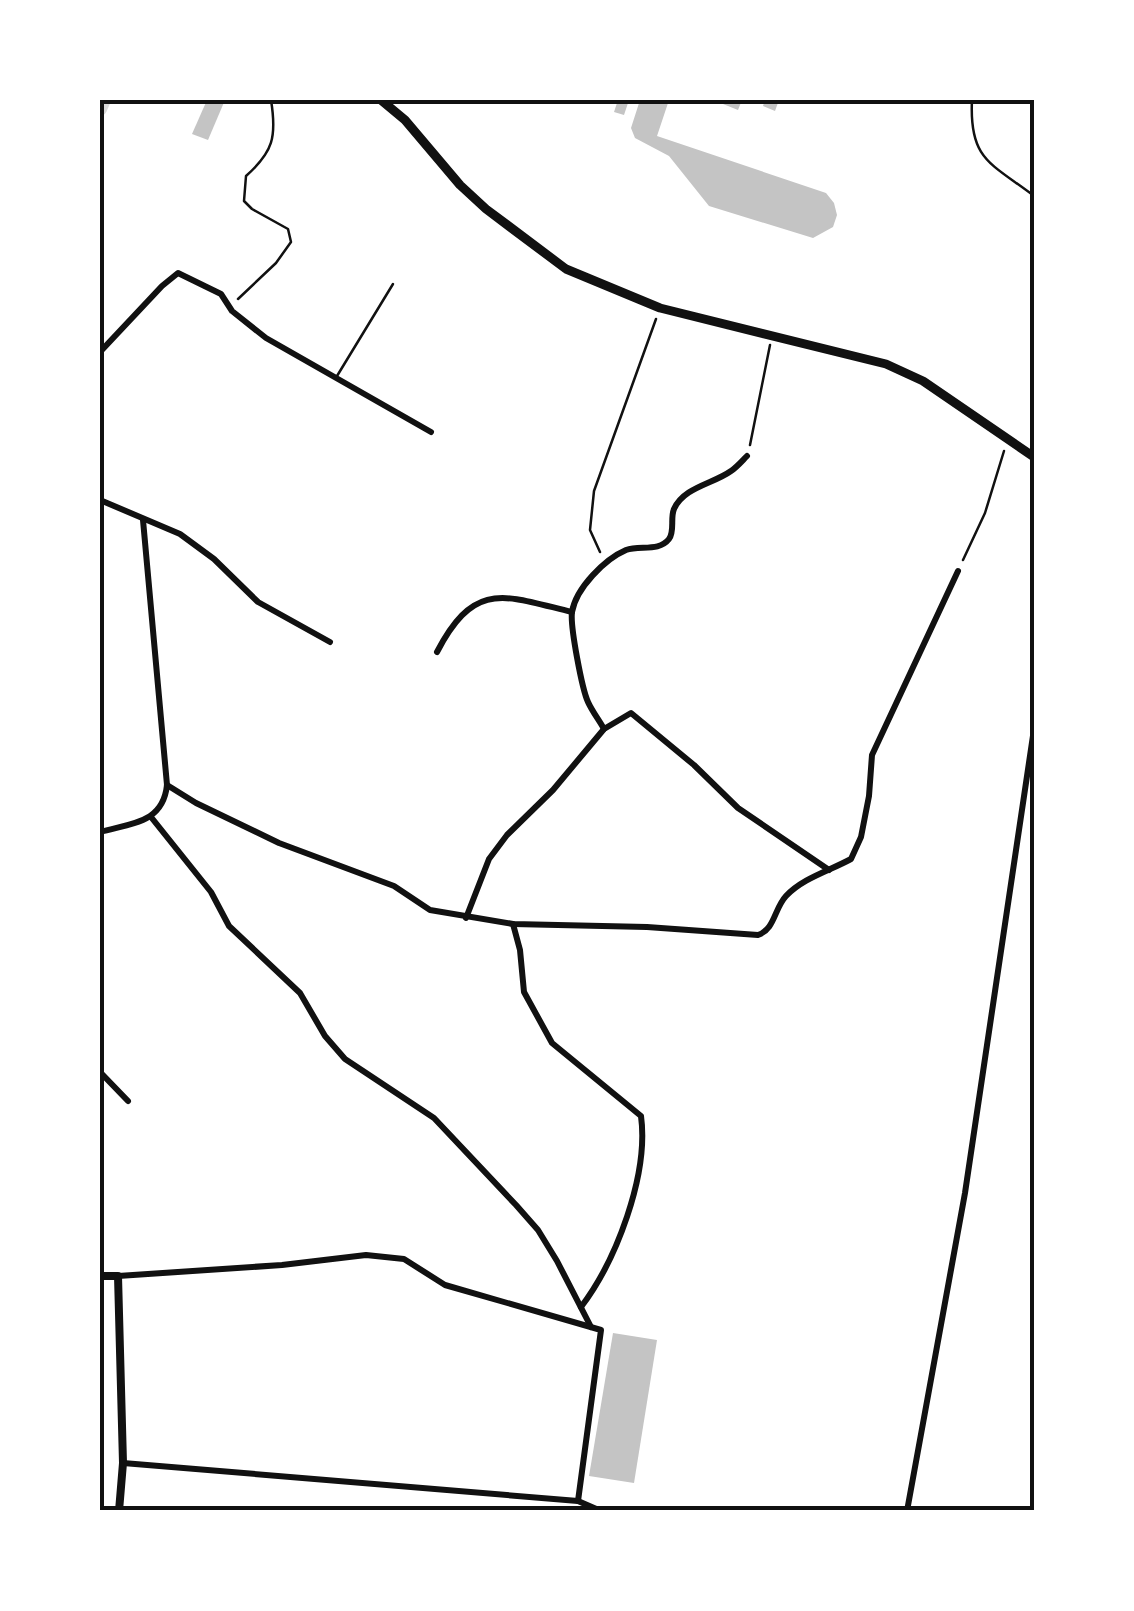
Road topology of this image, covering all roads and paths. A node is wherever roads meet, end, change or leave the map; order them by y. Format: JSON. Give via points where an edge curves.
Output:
{"nodes":[{"id":1,"x":271,"y":100,"type":"edge"},
{"id":2,"x":380,"y":100,"type":"edge"},
{"id":3,"x":972,"y":100,"type":"edge"},
{"id":4,"x":1034,"y":196,"type":"edge"},
{"id":5,"x":394,"y":284,"type":"dead end"},
{"id":6,"x":230,"y":308,"type":"junction"},
{"id":7,"x":660,"y":308,"type":"junction"},
{"id":8,"x":772,"y":336,"type":"junction"},
{"id":9,"x":100,"y":352,"type":"edge"},
{"id":10,"x":336,"y":378,"type":"junction"},
{"id":11,"x":431,"y":432,"type":"dead end"},
{"id":12,"x":1008,"y":440,"type":"junction"},
{"id":13,"x":748,"y":456,"type":"joint"},
{"id":14,"x":1034,"y":457,"type":"edge"},
{"id":15,"x":100,"y":500,"type":"edge"},
{"id":16,"x":144,"y":520,"type":"junction"},
{"id":17,"x":606,"y":560,"type":"junction"},
{"id":18,"x":958,"y":572,"type":"joint"},
{"id":19,"x":572,"y":612,"type":"junction"},
{"id":20,"x":330,"y":642,"type":"dead end"},
{"id":21,"x":437,"y":652,"type":"dead end"},
{"id":22,"x":1034,"y":728,"type":"edge"},
{"id":23,"x":604,"y":729,"type":"junction"},
{"id":24,"x":167,"y":785,"type":"junction"},
{"id":25,"x":151,"y":817,"type":"junction"},
{"id":26,"x":100,"y":832,"type":"edge"},
{"id":27,"x":830,"y":871,"type":"junction"},
{"id":28,"x":466,"y":918,"type":"junction"},
{"id":29,"x":513,"y":924,"type":"junction"},
{"id":30,"x":100,"y":1072,"type":"edge"},
{"id":31,"x":128,"y":1100,"type":"dead end"},
{"id":32,"x":100,"y":1276,"type":"edge"},
{"id":33,"x":118,"y":1276,"type":"junction"},
{"id":34,"x":581,"y":1307,"type":"junction"},
{"id":35,"x":592,"y":1327,"type":"junction"},
{"id":36,"x":123,"y":1462,"type":"junction"},
{"id":37,"x":578,"y":1501,"type":"junction"},
{"id":38,"x":119,"y":1511,"type":"edge"},
{"id":39,"x":602,"y":1511,"type":"edge"},
{"id":40,"x":907,"y":1511,"type":"edge"}],
"edges":[{"from":1,"to":6,"type":"path","via":[[268,156],[246,176],[244,201],[288,229],[290,242]]},
{"from":2,"to":7,"type":"main road","via":[[460,185],[538,250],[566,269]]},
{"from":3,"to":4,"type":"lane","via":[[971,127],[981,155]]},
{"from":5,"to":10,"type":"lane"},
{"from":6,"to":9,"type":"street","via":[[221,294],[178,273]]},
{"from":6,"to":10,"type":"street","via":[[266,338]]},
{"from":7,"to":8,"type":"main road"},
{"from":7,"to":17,"type":"path","via":[[594,491],[590,530]]},
{"from":8,"to":12,"type":"main road","via":[[886,364],[923,381]]},
{"from":8,"to":13,"type":"path"},
{"from":10,"to":11,"type":"street"},
{"from":12,"to":14,"type":"main road"},
{"from":12,"to":18,"type":"path"},
{"from":13,"to":17,"type":"street","via":[[681,501],[668,541]]},
{"from":15,"to":16,"type":"street"},
{"from":16,"to":20,"type":"street","via":[[180,534],[258,602]]},
{"from":16,"to":24,"type":"street"},
{"from":17,"to":19,"type":"street"},
{"from":18,"to":27,"type":"street","via":[[872,755],[861,838],[851,859]]},
{"from":19,"to":21,"type":"street","via":[[510,597],[486,600],[464,612]]},
{"from":19,"to":23,"type":"street","via":[[588,702]]},
{"from":22,"to":40,"type":"street","via":[[964,1192]]},
{"from":23,"to":27,"type":"street","via":[[631,714],[639,717],[738,808]]},
{"from":23,"to":28,"type":"street","via":[[488,859]]},
{"from":24,"to":25,"type":"street","via":[[165,802]]},
{"from":24,"to":28,"type":"street","via":[[279,843],[394,886],[430,910]]},
{"from":25,"to":26,"type":"street"},
{"from":25,"to":34,"type":"street","via":[[211,892],[229,926],[300,993],[345,1058],[434,1118],[538,1230]]},
{"from":27,"to":29,"type":"street","via":[[798,884],[758,935]]},
{"from":28,"to":29,"type":"street"},
{"from":29,"to":34,"type":"street","via":[[524,992],[552,1043],[641,1116],[626,1223]]},
{"from":30,"to":31,"type":"street"},
{"from":32,"to":33,"type":"street"},
{"from":33,"to":35,"type":"street","via":[[366,1255],[404,1259],[444,1285]]},
{"from":33,"to":36,"type":"street"},
{"from":34,"to":35,"type":"street"},
{"from":35,"to":37,"type":"street","via":[[602,1331]]},
{"from":36,"to":37,"type":"street"},
{"from":36,"to":38,"type":"street"},
{"from":37,"to":39,"type":"street"}]}
